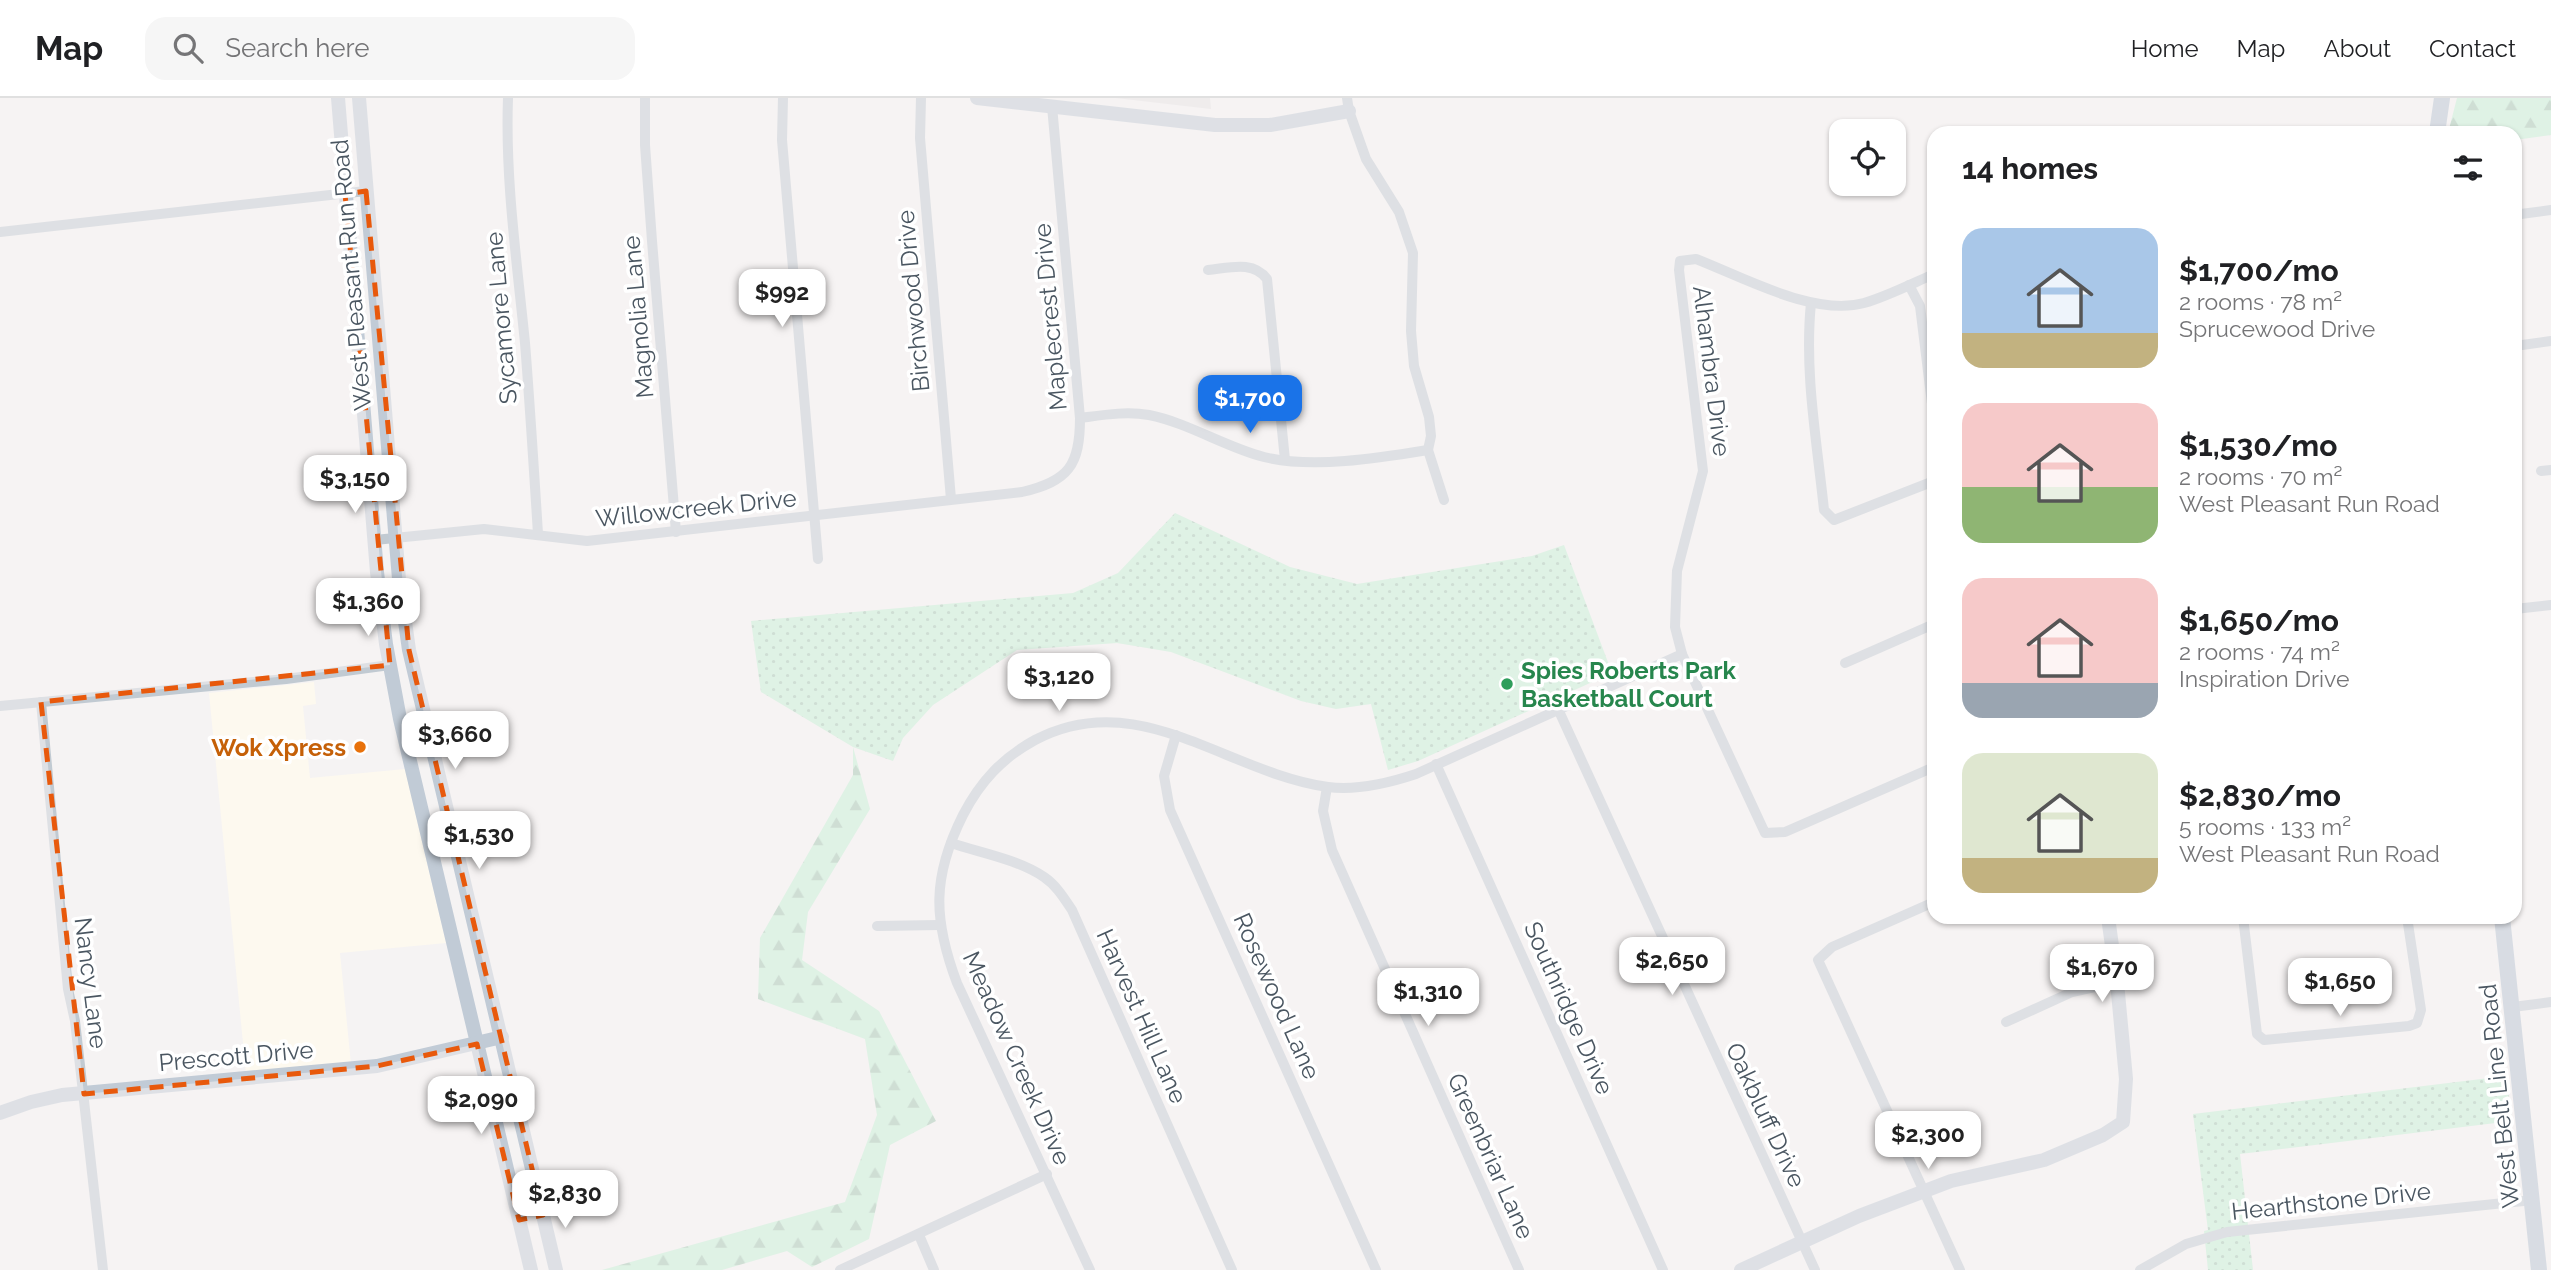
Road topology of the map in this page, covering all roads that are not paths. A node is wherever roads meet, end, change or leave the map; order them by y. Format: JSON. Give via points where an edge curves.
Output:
{"nodes":[{"id":1,"x":338,"y":98,"type":"edge"},
{"id":2,"x":359,"y":98,"type":"edge"},
{"id":3,"x":508,"y":98,"type":"edge"},
{"id":4,"x":645,"y":98,"type":"edge"},
{"id":5,"x":783,"y":98,"type":"edge"},
{"id":6,"x":921,"y":98,"type":"edge"},
{"id":7,"x":977,"y":98,"type":"edge"},
{"id":8,"x":2442,"y":98,"type":"edge"},
{"id":9,"x":1348,"y":104,"type":"edge"},
{"id":10,"x":1052,"y":106,"type":"junction"},
{"id":11,"x":2438,"y":126,"type":"edge"},
{"id":12,"x":366,"y":191,"type":"junction"},
{"id":13,"x":345,"y":194,"type":"junction"},
{"id":14,"x":2551,"y":210,"type":"edge"},
{"id":15,"x":2522,"y":214,"type":"edge"},
{"id":16,"x":0,"y":232,"type":"edge"},
{"id":17,"x":1208,"y":270,"type":"dead end"},
{"id":18,"x":1927,"y":277,"type":"edge"},
{"id":19,"x":1909,"y":285,"type":"junction"},
{"id":20,"x":1811,"y":303,"type":"junction"},
{"id":21,"x":2551,"y":341,"type":"edge"},
{"id":22,"x":2522,"y":345,"type":"edge"},
{"id":23,"x":1927,"y":363,"type":"edge"},
{"id":24,"x":1080,"y":418,"type":"junction"},
{"id":25,"x":1429,"y":450,"type":"junction"},
{"id":26,"x":1285,"y":460,"type":"junction"},
{"id":27,"x":1927,"y":484,"type":"edge"},
{"id":28,"x":1022,"y":492,"type":"joint"},
{"id":29,"x":951,"y":499,"type":"junction"},
{"id":30,"x":1444,"y":500,"type":"dead end"},
{"id":31,"x":813,"y":516,"type":"junction"},
{"id":32,"x":676,"y":532,"type":"junction"},
{"id":33,"x":538,"y":534,"type":"junction"},
{"id":34,"x":396,"y":538,"type":"junction"},
{"id":35,"x":374,"y":540,"type":"junction"},
{"id":36,"x":818,"y":559,"type":"dead end"},
{"id":37,"x":2551,"y":605,"type":"edge"},
{"id":38,"x":2522,"y":608,"type":"edge"},
{"id":39,"x":1927,"y":627,"type":"edge"},
{"id":40,"x":1682,"y":654,"type":"junction"},
{"id":41,"x":411,"y":659,"type":"junction"},
{"id":42,"x":1845,"y":663,"type":"dead end"},
{"id":43,"x":390,"y":665,"type":"junction"},
{"id":44,"x":41,"y":702,"type":"junction"},
{"id":45,"x":0,"y":706,"type":"edge"},
{"id":46,"x":1558,"y":709,"type":"junction"},
{"id":47,"x":1176,"y":735,"type":"junction"},
{"id":48,"x":1436,"y":764,"type":"junction"},
{"id":49,"x":1927,"y":770,"type":"edge"},
{"id":50,"x":1327,"y":786,"type":"junction"},
{"id":51,"x":453,"y":842,"type":"junction"},
{"id":52,"x":951,"y":844,"type":"junction"},
{"id":53,"x":430,"y":848,"type":"junction"},
{"id":54,"x":1927,"y":905,"type":"edge"},
{"id":55,"x":2109,"y":924,"type":"edge"},
{"id":56,"x":2244,"y":924,"type":"edge"},
{"id":57,"x":2408,"y":924,"type":"edge"},
{"id":58,"x":2503,"y":924,"type":"edge"},
{"id":59,"x":939,"y":925,"type":"junction"},
{"id":60,"x":877,"y":926,"type":"dead end"},
{"id":61,"x":2118,"y":982,"type":"junction"},
{"id":62,"x":2551,"y":1003,"type":"edge"},
{"id":63,"x":2513,"y":1007,"type":"junction"},
{"id":64,"x":2006,"y":1022,"type":"dead end"},
{"id":65,"x":502,"y":1037,"type":"junction"},
{"id":66,"x":477,"y":1044,"type":"junction"},
{"id":67,"x":84,"y":1094,"type":"junction"},
{"id":68,"x":0,"y":1113,"type":"edge"},
{"id":69,"x":1046,"y":1174,"type":"junction"},
{"id":70,"x":1924,"y":1191,"type":"junction"},
{"id":71,"x":2533,"y":1200,"type":"junction"},
{"id":72,"x":543,"y":1215,"type":"junction"},
{"id":73,"x":519,"y":1220,"type":"junction"},
{"id":74,"x":919,"y":1235,"type":"junction"},
{"id":75,"x":1801,"y":1242,"type":"junction"},
{"id":76,"x":103,"y":1270,"type":"edge"},
{"id":77,"x":531,"y":1270,"type":"edge"},
{"id":78,"x":556,"y":1270,"type":"edge"},
{"id":79,"x":840,"y":1270,"type":"edge"},
{"id":80,"x":934,"y":1270,"type":"edge"},
{"id":81,"x":1090,"y":1270,"type":"edge"},
{"id":82,"x":1232,"y":1270,"type":"edge"},
{"id":83,"x":1376,"y":1270,"type":"edge"},
{"id":84,"x":1519,"y":1270,"type":"edge"},
{"id":85,"x":1663,"y":1270,"type":"edge"},
{"id":86,"x":1741,"y":1270,"type":"edge"},
{"id":87,"x":1815,"y":1270,"type":"edge"},
{"id":88,"x":1959,"y":1270,"type":"edge"},
{"id":89,"x":2140,"y":1270,"type":"edge"},
{"id":90,"x":2539,"y":1270,"type":"edge"}],
"edges":[{"from":1,"to":13,"type":"main road","name":"West Pleasant Run Road"},
{"from":2,"to":12,"type":"main road","name":"West Pleasant Run Road"},
{"from":3,"to":33,"type":"street","name":"Sycamore Lane"},
{"from":4,"to":32,"type":"street","name":"Magnolia Lane"},
{"from":5,"to":31,"type":"street","via":[[782,141]]},
{"from":6,"to":29,"type":"street","name":"Birchwood Drive","via":[[920,138]]},
{"from":7,"to":10,"type":"main road"},
{"from":8,"to":11,"type":"main road"},
{"from":9,"to":10,"type":"main road","via":[[1270,125],[1215,125]]},
{"from":9,"to":25,"type":"street","via":[[1366,159],[1399,212],[1413,253],[1411,331],[1414,366],[1429,417]]},
{"from":10,"to":24,"type":"street","name":"Maplecrest Drive"},
{"from":12,"to":13,"type":"street"},
{"from":12,"to":34,"type":"main road","name":"West Pleasant Run Road"},
{"from":13,"to":16,"type":"street"},
{"from":13,"to":35,"type":"main road","name":"West Pleasant Run Road"},
{"from":14,"to":15,"type":"street"},
{"from":17,"to":26,"type":"street","via":[[1247,266],[1267,279]]},
{"from":18,"to":19,"type":"street"},
{"from":19,"to":20,"type":"street","via":[[1863,304]]},
{"from":19,"to":23,"type":"street","via":[[1920,306]]},
{"from":20,"to":27,"type":"street","via":[[1809,371],[1824,510],[1834,520]]},
{"from":20,"to":40,"type":"street","name":"Alhambra Drive","via":[[1696,259],[1680,261],[1703,471],[1677,570],[1675,627]]},
{"from":21,"to":22,"type":"street"},
{"from":24,"to":26,"type":"street","via":[[1148,415],[1264,457]]},
{"from":24,"to":28,"type":"street","name":"Maplecrest Drive","via":[[1077,457],[1069,469],[1042,487]]},
{"from":25,"to":26,"type":"street"},
{"from":25,"to":30,"type":"street"},
{"from":28,"to":29,"type":"street","name":"Willowcreek Drive"},
{"from":29,"to":31,"type":"street","name":"Willowcreek Drive"},
{"from":31,"to":32,"type":"street","name":"Willowcreek Drive"},
{"from":31,"to":36,"type":"street"},
{"from":32,"to":33,"type":"street","name":"Willowcreek Drive","via":[[587,541]]},
{"from":33,"to":34,"type":"street","name":"Willowcreek Drive","via":[[484,529]]},
{"from":34,"to":35,"type":"street","name":"Willowcreek Drive"},
{"from":34,"to":41,"type":"main road","name":"West Pleasant Run Road"},
{"from":35,"to":43,"type":"main road","name":"West Pleasant Run Road"},
{"from":37,"to":38,"type":"street"},
{"from":39,"to":42,"type":"street"},
{"from":40,"to":46,"type":"street","name":"Meadow Creek Drive"},
{"from":40,"to":49,"type":"street","name":"Alhambra Drive","via":[[1765,833],[1785,832]]},
{"from":41,"to":43,"type":"main road"},
{"from":41,"to":51,"type":"main road","name":"West Pleasant Run Road"},
{"from":43,"to":44,"type":"street"},
{"from":43,"to":53,"type":"main road","name":"West Pleasant Run Road"},
{"from":44,"to":45,"type":"street"},
{"from":44,"to":67,"type":"street","name":"Nancy Lane","via":[[68,989]]},
{"from":46,"to":48,"type":"street","name":"Meadow Creek Drive"},
{"from":46,"to":75,"type":"street","name":"Oakbluff Drive"},
{"from":47,"to":50,"type":"street","name":"Meadow Creek Drive"},
{"from":47,"to":52,"type":"street","name":"Meadow Creek Drive","via":[[1134,723],[1105,721],[1043,736],[1016,750],[979,785]]},
{"from":47,"to":83,"type":"street","name":"Rosewood Lane","via":[[1164,776],[1170,810]]},
{"from":48,"to":50,"type":"street","name":"Meadow Creek Drive","via":[[1378,784]]},
{"from":48,"to":85,"type":"street","name":"Southridge Drive"},
{"from":50,"to":84,"type":"street","name":"Greenbriar Lane","via":[[1323,811],[1332,850]]},
{"from":51,"to":53,"type":"main road"},
{"from":51,"to":65,"type":"main road","name":"West Pleasant Run Road"},
{"from":52,"to":59,"type":"street","name":"Meadow Creek Drive","via":[[937,901]]},
{"from":52,"to":82,"type":"street","name":"Harvest Hill Lane","via":[[1027,868],[1059,890]]},
{"from":53,"to":66,"type":"main road","name":"West Pleasant Run Road"},
{"from":54,"to":70,"type":"street","via":[[1832,947],[1818,960]]},
{"from":55,"to":61,"type":"main road"},
{"from":56,"to":57,"type":"street","via":[[2257,1034],[2269,1040],[2417,1023],[2421,1010]]},
{"from":58,"to":63,"type":"main road","name":"West Belt Line Road"},
{"from":59,"to":60,"type":"street"},
{"from":59,"to":69,"type":"street","name":"Meadow Creek Drive","via":[[957,983]]},
{"from":61,"to":64,"type":"street","via":[[2072,992]]},
{"from":61,"to":70,"type":"main road","via":[[2126,1079],[2123,1122],[2044,1160]]},
{"from":62,"to":63,"type":"street"},
{"from":63,"to":71,"type":"main road","name":"West Belt Line Road"},
{"from":65,"to":66,"type":"main road","name":"Prescott Drive"},
{"from":65,"to":72,"type":"main road","name":"West Pleasant Run Road"},
{"from":66,"to":67,"type":"main road","name":"Prescott Drive","via":[[377,1066]]},
{"from":66,"to":73,"type":"main road","name":"West Pleasant Run Road"},
{"from":67,"to":68,"type":"main road","name":"Prescott Drive","via":[[47,1098]]},
{"from":67,"to":76,"type":"street","name":"Nancy Lane"},
{"from":69,"to":74,"type":"street"},
{"from":69,"to":81,"type":"street","name":"Meadow Creek Drive"},
{"from":70,"to":75,"type":"main road"},
{"from":70,"to":88,"type":"street"},
{"from":71,"to":89,"type":"street","name":"Hearthstone Drive","via":[[2227,1232],[2186,1244]]},
{"from":71,"to":90,"type":"main road","name":"West Belt Line Road"},
{"from":72,"to":73,"type":"main road"},
{"from":72,"to":78,"type":"main road","name":"West Pleasant Run Road"},
{"from":73,"to":77,"type":"main road","name":"West Pleasant Run Road"},
{"from":74,"to":79,"type":"street"},
{"from":74,"to":80,"type":"street"},
{"from":75,"to":86,"type":"main road"},
{"from":75,"to":87,"type":"street","name":"Oakbluff Drive"}]}
